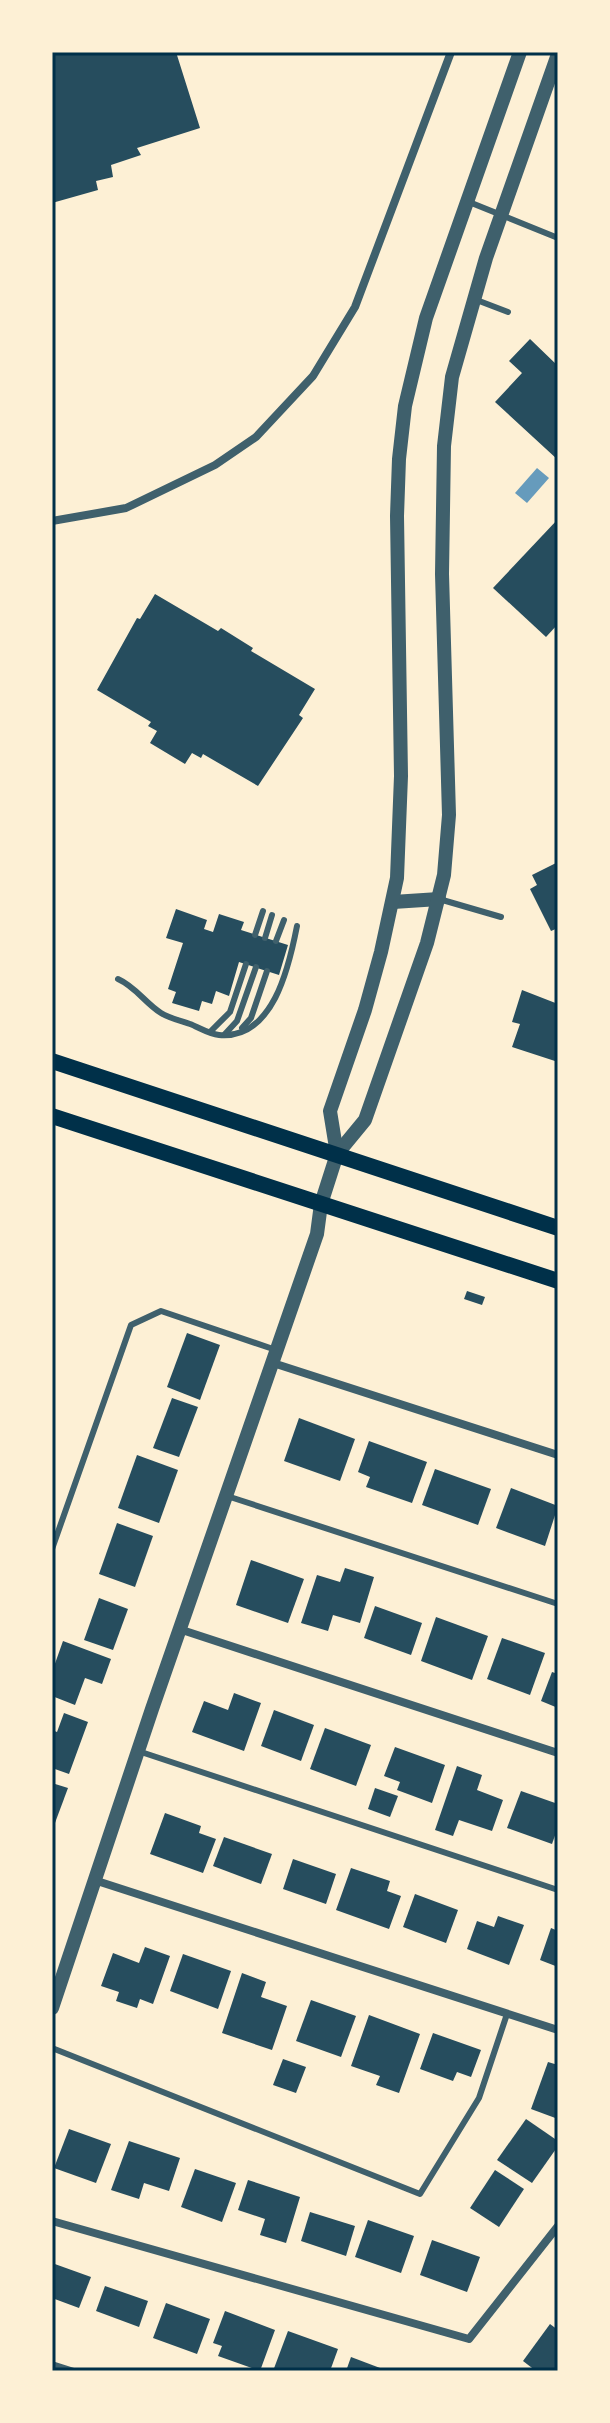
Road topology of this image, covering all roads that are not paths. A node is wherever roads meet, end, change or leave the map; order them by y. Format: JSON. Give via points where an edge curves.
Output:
{"nodes":[{"id":1,"x":451,"y":52,"type":"edge"},
{"id":2,"x":520,"y":52,"type":"edge"},
{"id":3,"x":558,"y":54,"type":"edge"},
{"id":4,"x":466,"y":201,"type":"junction"},
{"id":5,"x":501,"y":214,"type":"junction"},
{"id":6,"x":558,"y":238,"type":"edge"},
{"id":7,"x":473,"y":299,"type":"junction"},
{"id":8,"x":508,"y":312,"type":"dead end"},
{"id":9,"x":52,"y":521,"type":"edge"},
{"id":10,"x":439,"y":899,"type":"junction"},
{"id":11,"x":393,"y":902,"type":"junction"},
{"id":12,"x":263,"y":911,"type":"dead end"},
{"id":13,"x":272,"y":915,"type":"dead end"},
{"id":14,"x":501,"y":917,"type":"dead end"},
{"id":15,"x":284,"y":920,"type":"dead end"},
{"id":16,"x":297,"y":926,"type":"dead end"},
{"id":17,"x":255,"y":935,"type":"dead end"},
{"id":18,"x":265,"y":938,"type":"dead end"},
{"id":19,"x":276,"y":941,"type":"dead end"},
{"id":20,"x":246,"y":964,"type":"dead end"},
{"id":21,"x":256,"y":967,"type":"dead end"},
{"id":22,"x":267,"y":971,"type":"dead end"},
{"id":23,"x":118,"y":979,"type":"dead end"},
{"id":24,"x":239,"y":1031,"type":"junction"},
{"id":25,"x":210,"y":1032,"type":"junction"},
{"id":26,"x":225,"y":1034,"type":"junction"},
{"id":27,"x":52,"y":1061,"type":"edge"},
{"id":28,"x":52,"y":1116,"type":"edge"},
{"id":29,"x":337,"y":1154,"type":"junction"},
{"id":30,"x":321,"y":1204,"type":"junction"},
{"id":31,"x":558,"y":1228,"type":"edge"},
{"id":32,"x":558,"y":1281,"type":"edge"},
{"id":33,"x":275,"y":1357,"type":"junction"},
{"id":34,"x":558,"y":1455,"type":"edge"},
{"id":35,"x":226,"y":1496,"type":"junction"},
{"id":36,"x":52,"y":1549,"type":"edge"},
{"id":37,"x":558,"y":1604,"type":"edge"},
{"id":38,"x":179,"y":1629,"type":"junction"},
{"id":39,"x":138,"y":1751,"type":"junction"},
{"id":40,"x":558,"y":1753,"type":"edge"},
{"id":41,"x":94,"y":1879,"type":"junction"},
{"id":42,"x":558,"y":1890,"type":"edge"},
{"id":43,"x":52,"y":2008,"type":"edge"},
{"id":44,"x":507,"y":2014,"type":"junction"},
{"id":45,"x":558,"y":2030,"type":"edge"},
{"id":46,"x":52,"y":2048,"type":"edge"},
{"id":47,"x":52,"y":2221,"type":"edge"},
{"id":48,"x":558,"y":2226,"type":"edge"},
{"id":49,"x":52,"y":2364,"type":"edge"},
{"id":50,"x":74,"y":2371,"type":"edge"}],
"edges":[{"from":1,"to":9,"type":"street","via":[[355,307],[313,376],[256,437],[215,465],[126,508]]},
{"from":2,"to":4,"type":"street"},
{"from":3,"to":5,"type":"street"},
{"from":4,"to":5,"type":"lane"},
{"from":4,"to":11,"type":"street","via":[[416,352],[401,433],[396,575],[400,827]]},
{"from":5,"to":6,"type":"lane"},
{"from":5,"to":7,"type":"street"},
{"from":7,"to":8,"type":"lane"},
{"from":7,"to":10,"type":"street","via":[[452,377],[444,446],[449,803]]},
{"from":10,"to":11,"type":"street"},
{"from":10,"to":14,"type":"lane"},
{"from":10,"to":29,"type":"street","via":[[365,1120]]},
{"from":11,"to":29,"type":"street","via":[[365,1010],[330,1111]]},
{"from":12,"to":17,"type":"lane"},
{"from":13,"to":18,"type":"lane"},
{"from":15,"to":19,"type":"lane"},
{"from":16,"to":24,"type":"lane","via":[[285,973],[264,1017]]},
{"from":20,"to":25,"type":"lane","via":[[230,1012]]},
{"from":21,"to":26,"type":"lane","via":[[237,1021]]},
{"from":22,"to":24,"type":"lane","via":[[251,1018]]},
{"from":23,"to":25,"type":"lane","via":[[161,1013]]},
{"from":24,"to":26,"type":"lane"},
{"from":25,"to":26,"type":"lane"},
{"from":27,"to":29,"type":"main road"},
{"from":28,"to":30,"type":"main road"},
{"from":29,"to":30,"type":"street"},
{"from":29,"to":31,"type":"main road"},
{"from":30,"to":32,"type":"main road"},
{"from":30,"to":33,"type":"street","via":[[317,1234]]},
{"from":33,"to":34,"type":"street"},
{"from":33,"to":35,"type":"street"},
{"from":33,"to":36,"type":"lane","via":[[161,1311],[131,1325]]},
{"from":35,"to":37,"type":"lane"},
{"from":35,"to":38,"type":"street"},
{"from":38,"to":39,"type":"street"},
{"from":38,"to":40,"type":"street"},
{"from":39,"to":41,"type":"street"},
{"from":39,"to":42,"type":"lane"},
{"from":41,"to":43,"type":"street"},
{"from":41,"to":44,"type":"street"},
{"from":44,"to":45,"type":"street"},
{"from":44,"to":46,"type":"lane","via":[[479,2098],[420,2194]]},
{"from":47,"to":48,"type":"street","via":[[469,2339]]},
{"from":49,"to":50,"type":"lane"}]}
